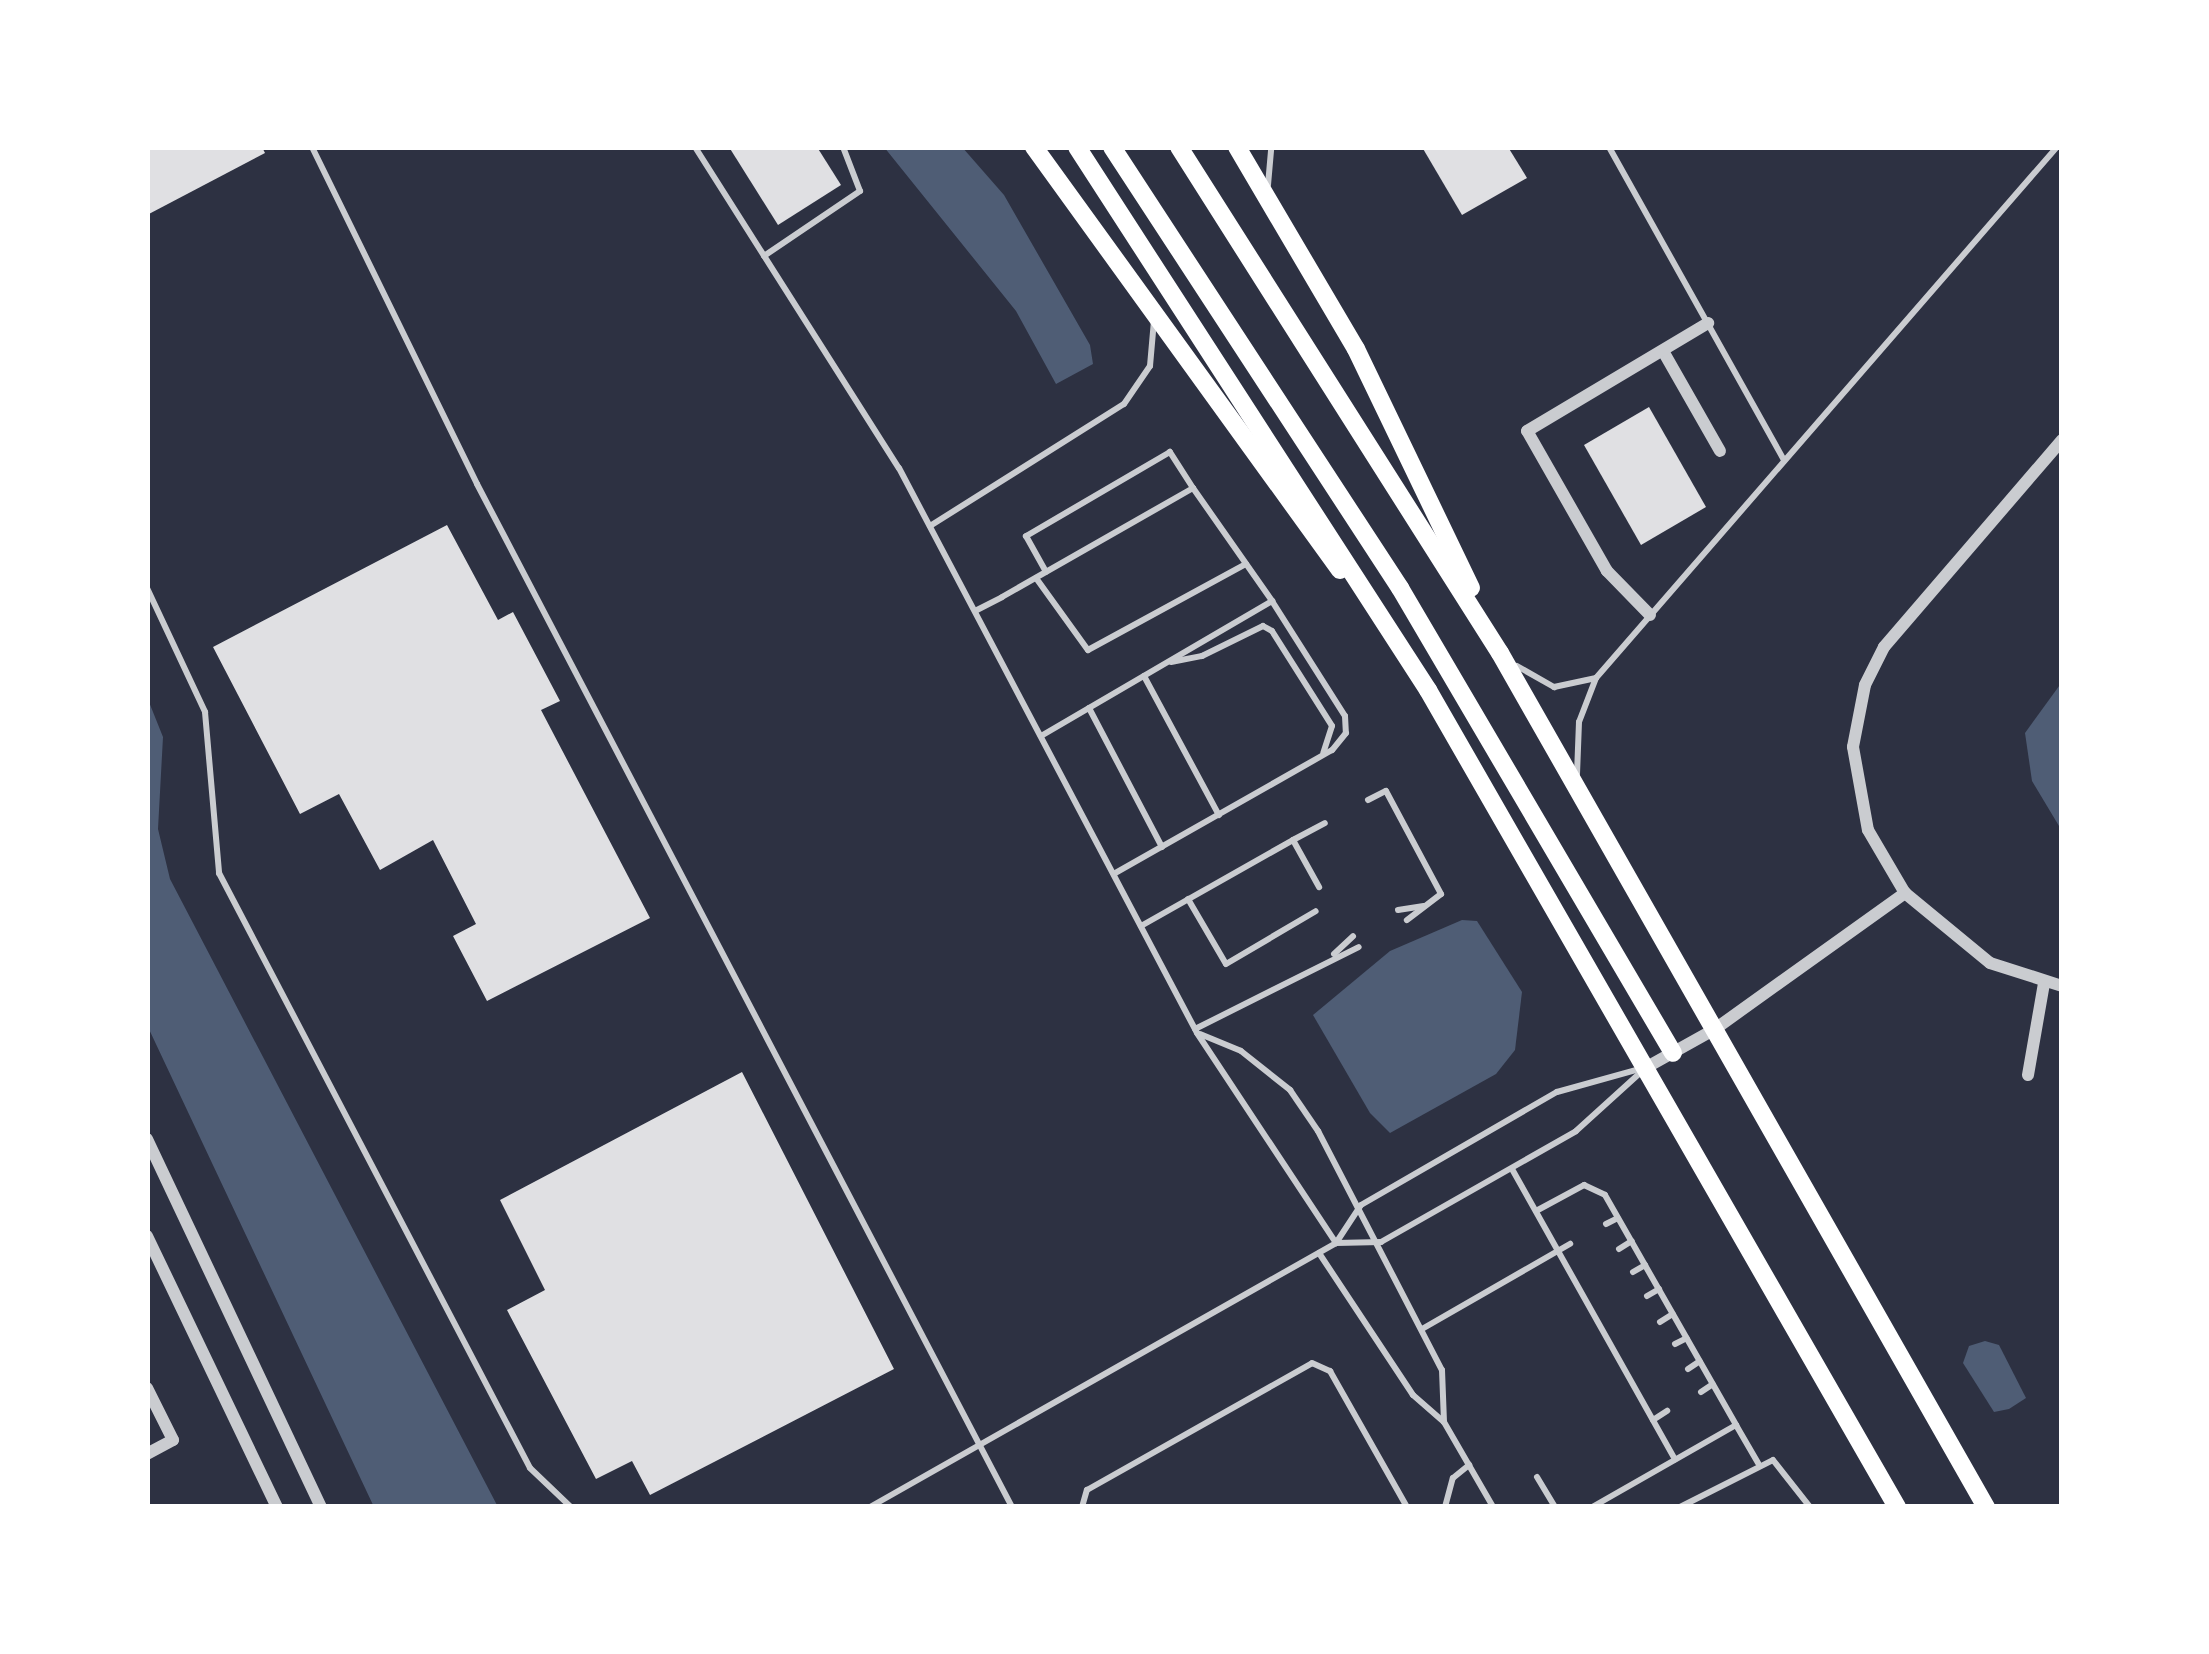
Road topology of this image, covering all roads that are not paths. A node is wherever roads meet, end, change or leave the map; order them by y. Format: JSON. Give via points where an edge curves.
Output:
{"nodes":[{"id":1,"x":312,"y":147,"type":"edge"},
{"id":2,"x":695,"y":147,"type":"edge"},
{"id":3,"x":843,"y":147,"type":"edge"},
{"id":4,"x":1034,"y":147,"type":"edge"},
{"id":5,"x":1077,"y":147,"type":"edge"},
{"id":6,"x":1112,"y":147,"type":"edge"},
{"id":7,"x":1179,"y":147,"type":"edge"},
{"id":8,"x":1237,"y":147,"type":"edge"},
{"id":9,"x":1270,"y":147,"type":"edge"},
{"id":10,"x":1609,"y":147,"type":"edge"},
{"id":11,"x":2057,"y":147,"type":"edge"},
{"id":12,"x":1269,"y":201,"type":"junction"},
{"id":13,"x":764,"y":256,"type":"junction"},
{"id":14,"x":1154,"y":316,"type":"junction"},
{"id":15,"x":1708,"y":323,"type":"junction"},
{"id":16,"x":1663,"y":351,"type":"junction"},
{"id":17,"x":2062,"y":440,"type":"edge"},
{"id":18,"x":1720,"y":451,"type":"dead end"},
{"id":19,"x":1784,"y":460,"type":"junction"},
{"id":20,"x":1193,"y":488,"type":"junction"},
{"id":21,"x":930,"y":526,"type":"junction"},
{"id":22,"x":1246,"y":564,"type":"junction"},
{"id":23,"x":1046,"y":572,"type":"junction"},
{"id":24,"x":1036,"y":578,"type":"junction"},
{"id":25,"x":147,"y":588,"type":"edge"},
{"id":26,"x":1272,"y":601,"type":"junction"},
{"id":27,"x":975,"y":611,"type":"junction"},
{"id":28,"x":1650,"y":615,"type":"junction"},
{"id":29,"x":1500,"y":653,"type":"junction"},
{"id":30,"x":1166,"y":663,"type":"junction"},
{"id":31,"x":1144,"y":676,"type":"junction"},
{"id":32,"x":1596,"y":678,"type":"junction"},
{"id":33,"x":1428,"y":691,"type":"junction"},
{"id":34,"x":1089,"y":708,"type":"junction"},
{"id":35,"x":1041,"y":736,"type":"junction"},
{"id":36,"x":1322,"y":756,"type":"junction"},
{"id":37,"x":1577,"y":783,"type":"junction"},
{"id":38,"x":1368,"y":800,"type":"dead end"},
{"id":39,"x":1219,"y":815,"type":"junction"},
{"id":40,"x":1325,"y":823,"type":"dead end"},
{"id":41,"x":1294,"y":840,"type":"junction"},
{"id":42,"x":1162,"y":848,"type":"junction"},
{"id":43,"x":1114,"y":874,"type":"junction"},
{"id":44,"x":1319,"y":887,"type":"dead end"},
{"id":45,"x":1904,"y":893,"type":"junction"},
{"id":46,"x":1189,"y":898,"type":"junction"},
{"id":47,"x":1425,"y":906,"type":"junction"},
{"id":48,"x":1398,"y":910,"type":"dead end"},
{"id":49,"x":1316,"y":911,"type":"dead end"},
{"id":50,"x":1407,"y":920,"type":"dead end"},
{"id":51,"x":1141,"y":926,"type":"junction"},
{"id":52,"x":1353,"y":936,"type":"dead end"},
{"id":53,"x":1359,"y":947,"type":"dead end"},
{"id":54,"x":1331,"y":956,"type":"junction"},
{"id":55,"x":2044,"y":983,"type":"junction"},
{"id":56,"x":2062,"y":986,"type":"edge"},
{"id":57,"x":1715,"y":1029,"type":"junction"},
{"id":58,"x":1196,"y":1031,"type":"junction"},
{"id":59,"x":1673,"y":1052,"type":"junction"},
{"id":60,"x":1647,"y":1067,"type":"junction"},
{"id":61,"x":2028,"y":1076,"type":"dead end"},
{"id":62,"x":147,"y":1139,"type":"edge"},
{"id":63,"x":1511,"y":1168,"type":"junction"},
{"id":64,"x":1361,"y":1205,"type":"junction"},
{"id":65,"x":1536,"y":1211,"type":"junction"},
{"id":66,"x":1618,"y":1218,"type":"junction"},
{"id":67,"x":1606,"y":1224,"type":"dead end"},
{"id":68,"x":147,"y":1236,"type":"edge"},
{"id":69,"x":1632,"y":1241,"type":"junction"},
{"id":70,"x":1381,"y":1242,"type":"junction"},
{"id":71,"x":1336,"y":1243,"type":"junction"},
{"id":72,"x":1570,"y":1244,"type":"dead end"},
{"id":73,"x":1619,"y":1249,"type":"dead end"},
{"id":74,"x":1558,"y":1250,"type":"junction"},
{"id":75,"x":1319,"y":1252,"type":"junction"},
{"id":76,"x":1645,"y":1265,"type":"junction"},
{"id":77,"x":1584,"y":1269,"type":"dead end"},
{"id":78,"x":1633,"y":1272,"type":"dead end"},
{"id":79,"x":1572,"y":1276,"type":"junction"},
{"id":80,"x":1659,"y":1289,"type":"junction"},
{"id":81,"x":1598,"y":1292,"type":"dead end"},
{"id":82,"x":1647,"y":1296,"type":"dead end"},
{"id":83,"x":1585,"y":1300,"type":"junction"},
{"id":84,"x":1673,"y":1314,"type":"junction"},
{"id":85,"x":1611,"y":1315,"type":"dead end"},
{"id":86,"x":1598,"y":1322,"type":"junction"},
{"id":87,"x":1660,"y":1322,"type":"dead end"},
{"id":88,"x":1422,"y":1329,"type":"junction"},
{"id":89,"x":1687,"y":1338,"type":"junction"},
{"id":90,"x":1626,"y":1341,"type":"dead end"},
{"id":91,"x":1675,"y":1344,"type":"dead end"},
{"id":92,"x":1613,"y":1348,"type":"junction"},
{"id":93,"x":1700,"y":1361,"type":"junction"},
{"id":94,"x":1639,"y":1364,"type":"dead end"},
{"id":95,"x":1688,"y":1369,"type":"dead end"},
{"id":96,"x":1626,"y":1372,"type":"junction"},
{"id":97,"x":1713,"y":1384,"type":"junction"},
{"id":98,"x":147,"y":1388,"type":"edge"},
{"id":99,"x":1654,"y":1389,"type":"dead end"},
{"id":100,"x":1701,"y":1392,"type":"dead end"},
{"id":101,"x":1640,"y":1397,"type":"junction"},
{"id":102,"x":1667,"y":1411,"type":"dead end"},
{"id":103,"x":1653,"y":1420,"type":"junction"},
{"id":104,"x":1444,"y":1422,"type":"junction"},
{"id":105,"x":1736,"y":1425,"type":"junction"},
{"id":106,"x":979,"y":1446,"type":"junction"},
{"id":107,"x":147,"y":1454,"type":"edge"},
{"id":108,"x":1675,"y":1459,"type":"junction"},
{"id":109,"x":1758,"y":1463,"type":"junction"},
{"id":110,"x":1469,"y":1466,"type":"junction"},
{"id":111,"x":1538,"y":1477,"type":"dead end"},
{"id":112,"x":277,"y":1507,"type":"edge"},
{"id":113,"x":321,"y":1507,"type":"edge"},
{"id":114,"x":571,"y":1507,"type":"edge"},
{"id":115,"x":870,"y":1507,"type":"edge"},
{"id":116,"x":1012,"y":1507,"type":"edge"},
{"id":117,"x":1082,"y":1507,"type":"edge"},
{"id":118,"x":1407,"y":1507,"type":"edge"},
{"id":119,"x":1445,"y":1507,"type":"edge"},
{"id":120,"x":1493,"y":1507,"type":"edge"},
{"id":121,"x":1555,"y":1507,"type":"edge"},
{"id":122,"x":1592,"y":1507,"type":"edge"},
{"id":123,"x":1680,"y":1507,"type":"edge"},
{"id":124,"x":1810,"y":1507,"type":"edge"},
{"id":125,"x":1898,"y":1507,"type":"edge"},
{"id":126,"x":1986,"y":1507,"type":"edge"}],
"edges":[{"from":1,"to":106,"type":"lane","via":[[477,484]]},
{"from":2,"to":13,"type":"lane"},
{"from":3,"to":13,"type":"lane","via":[[860,190]]},
{"from":4,"to":14,"type":"highway"},
{"from":5,"to":33,"type":"highway"},
{"from":6,"to":59,"type":"highway","via":[[1388,569]]},
{"from":7,"to":29,"type":"highway"},
{"from":8,"to":12,"type":"highway"},
{"from":9,"to":12,"type":"lane"},
{"from":10,"to":15,"type":"lane"},
{"from":11,"to":19,"type":"lane"},
{"from":12,"to":29,"type":"highway","via":[[1377,391]]},
{"from":13,"to":21,"type":"lane"},
{"from":14,"to":21,"type":"lane","via":[[1150,367],[1124,404]]},
{"from":14,"to":33,"type":"highway"},
{"from":15,"to":16,"type":"street"},
{"from":15,"to":19,"type":"lane"},
{"from":16,"to":18,"type":"street"},
{"from":16,"to":28,"type":"street","via":[[1527,431],[1607,571]]},
{"from":17,"to":45,"type":"street","via":[[1896,629],[1865,685],[1853,747],[1856,789],[1868,830]]},
{"from":19,"to":28,"type":"lane"},
{"from":20,"to":22,"type":"lane"},
{"from":20,"to":23,"type":"lane"},
{"from":20,"to":23,"type":"lane","via":[[1170,452],[1026,536]]},
{"from":21,"to":27,"type":"lane"},
{"from":22,"to":24,"type":"lane","via":[[1088,650]]},
{"from":22,"to":26,"type":"lane"},
{"from":23,"to":24,"type":"lane"},
{"from":24,"to":27,"type":"lane"},
{"from":25,"to":114,"type":"lane","via":[[205,712],[219,873],[530,1468]]},
{"from":26,"to":30,"type":"lane"},
{"from":26,"to":36,"type":"lane","via":[[1346,716],[1346,733]]},
{"from":27,"to":35,"type":"lane"},
{"from":28,"to":32,"type":"lane"},
{"from":29,"to":32,"type":"lane","via":[[1554,687]]},
{"from":29,"to":37,"type":"highway"},
{"from":30,"to":31,"type":"lane"},
{"from":30,"to":36,"type":"lane","via":[[1202,656],[1262,626],[1272,631],[1332,726]]},
{"from":31,"to":34,"type":"lane"},
{"from":31,"to":39,"type":"lane"},
{"from":32,"to":37,"type":"lane","via":[[1579,722]]},
{"from":33,"to":60,"type":"highway"},
{"from":34,"to":35,"type":"lane"},
{"from":34,"to":42,"type":"lane"},
{"from":35,"to":43,"type":"lane"},
{"from":36,"to":39,"type":"lane"},
{"from":37,"to":57,"type":"highway"},
{"from":38,"to":47,"type":"lane","via":[[1386,791],[1441,894]]},
{"from":39,"to":42,"type":"lane"},
{"from":40,"to":41,"type":"lane"},
{"from":41,"to":44,"type":"lane"},
{"from":41,"to":46,"type":"lane"},
{"from":42,"to":43,"type":"lane"},
{"from":43,"to":51,"type":"lane"},
{"from":45,"to":55,"type":"street","via":[[1956,942]]},
{"from":45,"to":57,"type":"street"},
{"from":46,"to":49,"type":"lane","via":[[1226,964]]},
{"from":46,"to":51,"type":"lane"},
{"from":47,"to":48,"type":"lane"},
{"from":47,"to":50,"type":"lane"},
{"from":51,"to":58,"type":"lane"},
{"from":52,"to":54,"type":"lane"},
{"from":53,"to":54,"type":"lane"},
{"from":54,"to":58,"type":"lane"},
{"from":55,"to":56,"type":"street"},
{"from":55,"to":61,"type":"street"},
{"from":57,"to":59,"type":"street"},
{"from":57,"to":126,"type":"highway"},
{"from":58,"to":64,"type":"lane","via":[[1241,1051],[1290,1090]]},
{"from":58,"to":71,"type":"lane"},
{"from":59,"to":60,"type":"street"},
{"from":60,"to":63,"type":"lane","via":[[1576,1131]]},
{"from":60,"to":64,"type":"lane","via":[[1557,1092]]},
{"from":60,"to":125,"type":"highway"},
{"from":62,"to":113,"type":"street"},
{"from":63,"to":65,"type":"lane"},
{"from":63,"to":70,"type":"lane"},
{"from":64,"to":70,"type":"lane"},
{"from":64,"to":71,"type":"lane"},
{"from":65,"to":66,"type":"lane","via":[[1584,1185],[1605,1195]]},
{"from":65,"to":74,"type":"lane"},
{"from":66,"to":67,"type":"lane"},
{"from":66,"to":69,"type":"lane"},
{"from":68,"to":112,"type":"street"},
{"from":69,"to":73,"type":"lane"},
{"from":69,"to":76,"type":"lane"},
{"from":70,"to":71,"type":"lane"},
{"from":70,"to":88,"type":"lane"},
{"from":71,"to":75,"type":"lane"},
{"from":72,"to":74,"type":"lane"},
{"from":74,"to":79,"type":"lane"},
{"from":74,"to":88,"type":"lane"},
{"from":75,"to":104,"type":"lane","via":[[1413,1395]]},
{"from":75,"to":106,"type":"lane"},
{"from":76,"to":78,"type":"lane"},
{"from":76,"to":80,"type":"lane"},
{"from":77,"to":79,"type":"lane"},
{"from":79,"to":83,"type":"lane"},
{"from":80,"to":82,"type":"lane"},
{"from":80,"to":84,"type":"lane"},
{"from":81,"to":83,"type":"lane"},
{"from":83,"to":86,"type":"lane"},
{"from":84,"to":87,"type":"lane"},
{"from":84,"to":89,"type":"lane"},
{"from":85,"to":86,"type":"lane"},
{"from":86,"to":92,"type":"lane"},
{"from":88,"to":104,"type":"lane","via":[[1442,1370]]},
{"from":89,"to":91,"type":"lane"},
{"from":89,"to":93,"type":"lane"},
{"from":90,"to":92,"type":"lane"},
{"from":92,"to":96,"type":"lane"},
{"from":93,"to":95,"type":"lane"},
{"from":93,"to":97,"type":"lane"},
{"from":94,"to":96,"type":"lane"},
{"from":96,"to":101,"type":"lane"},
{"from":97,"to":100,"type":"lane"},
{"from":97,"to":105,"type":"lane"},
{"from":98,"to":107,"type":"street","via":[[173,1441]]},
{"from":99,"to":101,"type":"lane"},
{"from":101,"to":103,"type":"lane"},
{"from":102,"to":103,"type":"lane"},
{"from":103,"to":108,"type":"lane"},
{"from":104,"to":110,"type":"lane"},
{"from":105,"to":108,"type":"lane"},
{"from":105,"to":109,"type":"lane"},
{"from":106,"to":115,"type":"lane"},
{"from":106,"to":116,"type":"lane"},
{"from":108,"to":122,"type":"lane"},
{"from":109,"to":123,"type":"lane"},
{"from":109,"to":124,"type":"lane","via":[[1786,1467]]},
{"from":110,"to":119,"type":"lane","via":[[1453,1478]]},
{"from":110,"to":120,"type":"lane"},
{"from":111,"to":121,"type":"lane"},
{"from":117,"to":118,"type":"lane","via":[[1088,1490],[1312,1363],[1330,1371]]}]}
